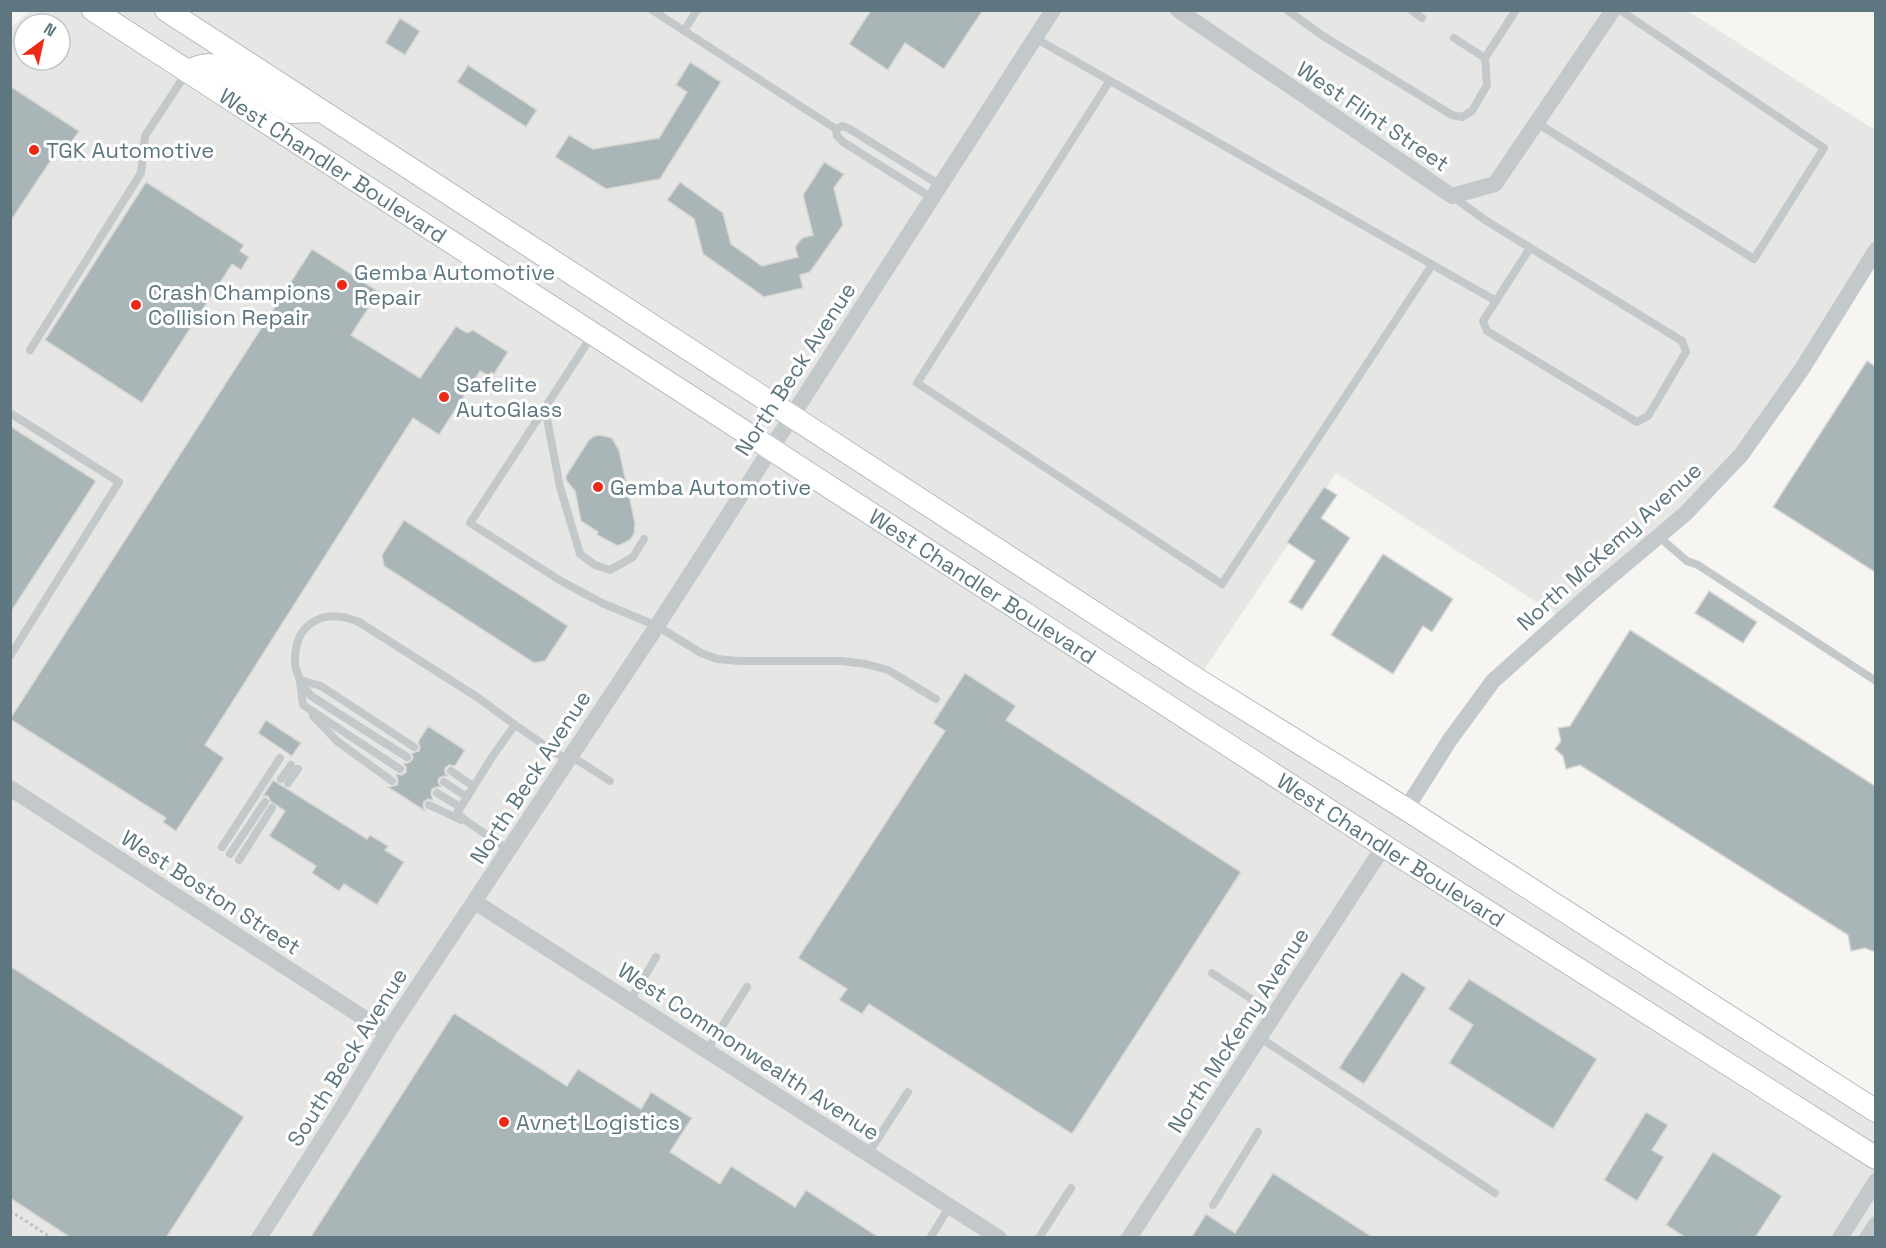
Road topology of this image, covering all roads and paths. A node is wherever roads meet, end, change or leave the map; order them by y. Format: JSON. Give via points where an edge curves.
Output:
{"nodes":[{"id":1,"x":93,"y":10,"type":"edge"},
{"id":2,"x":166,"y":10,"type":"edge"},
{"id":3,"x":697,"y":10,"type":"edge"},
{"id":4,"x":1053,"y":10,"type":"edge"},
{"id":5,"x":1178,"y":10,"type":"edge"},
{"id":6,"x":1287,"y":10,"type":"edge"},
{"id":7,"x":1411,"y":10,"type":"edge"},
{"id":8,"x":1503,"y":10,"type":"edge"},
{"id":9,"x":1613,"y":10,"type":"edge"},
{"id":10,"x":1620,"y":10,"type":"edge"},
{"id":11,"x":656,"y":12,"type":"edge"},
{"id":12,"x":1514,"y":13,"type":"edge"},
{"id":13,"x":1422,"y":18,"type":"dead end"},
{"id":14,"x":684,"y":31,"type":"junction"},
{"id":15,"x":1035,"y":38,"type":"junction"},
{"id":16,"x":1454,"y":38,"type":"dead end"},
{"id":17,"x":1485,"y":58,"type":"junction"},
{"id":18,"x":187,"y":71,"type":"junction"},
{"id":19,"x":1109,"y":82,"type":"junction"},
{"id":20,"x":321,"y":111,"type":"junction"},
{"id":21,"x":1537,"y":123,"type":"junction"},
{"id":22,"x":837,"y":129,"type":"junction"},
{"id":23,"x":936,"y":192,"type":"junction"},
{"id":24,"x":1452,"y":196,"type":"junction"},
{"id":25,"x":1530,"y":248,"type":"junction"},
{"id":26,"x":1873,"y":259,"type":"edge"},
{"id":27,"x":1432,"y":265,"type":"junction"},
{"id":28,"x":1496,"y":301,"type":"junction"},
{"id":29,"x":593,"y":334,"type":"junction"},
{"id":30,"x":30,"y":350,"type":"dead end"},
{"id":31,"x":544,"y":408,"type":"junction"},
{"id":32,"x":10,"y":413,"type":"edge"},
{"id":33,"x":791,"y":416,"type":"junction"},
{"id":34,"x":770,"y":449,"type":"junction"},
{"id":35,"x":1658,"y":536,"type":"junction"},
{"id":36,"x":644,"y":539,"type":"dead end"},
{"id":37,"x":657,"y":626,"type":"junction"},
{"id":38,"x":10,"y":656,"type":"edge"},
{"id":39,"x":300,"y":680,"type":"junction"},
{"id":40,"x":1875,"y":681,"type":"edge"},
{"id":41,"x":936,"y":699,"type":"dead end"},
{"id":42,"x":303,"y":705,"type":"junction"},
{"id":43,"x":515,"y":725,"type":"junction"},
{"id":44,"x":414,"y":747,"type":"dead end"},
{"id":45,"x":407,"y":757,"type":"dead end"},
{"id":46,"x":280,"y":758,"type":"dead end"},
{"id":47,"x":569,"y":758,"type":"junction"},
{"id":48,"x":295,"y":767,"type":"dead end"},
{"id":49,"x":400,"y":769,"type":"dead end"},
{"id":50,"x":451,"y":771,"type":"dead end"},
{"id":51,"x":285,"y":781,"type":"dead end"},
{"id":52,"x":392,"y":781,"type":"dead end"},
{"id":53,"x":610,"y":781,"type":"dead end"},
{"id":54,"x":444,"y":782,"type":"dead end"},
{"id":55,"x":473,"y":786,"type":"junction"},
{"id":56,"x":10,"y":788,"type":"edge"},
{"id":57,"x":437,"y":793,"type":"dead end"},
{"id":58,"x":467,"y":797,"type":"junction"},
{"id":59,"x":429,"y":805,"type":"dead end"},
{"id":60,"x":460,"y":807,"type":"junction"},
{"id":61,"x":1406,"y":809,"type":"junction"},
{"id":62,"x":468,"y":823,"type":"junction"},
{"id":63,"x":1384,"y":846,"type":"junction"},
{"id":64,"x":222,"y":847,"type":"dead end"},
{"id":65,"x":509,"y":850,"type":"junction"},
{"id":66,"x":230,"y":854,"type":"dead end"},
{"id":67,"x":239,"y":860,"type":"dead end"},
{"id":68,"x":475,"y":902,"type":"junction"},
{"id":69,"x":656,"y":957,"type":"dead end"},
{"id":70,"x":1212,"y":973,"type":"dead end"},
{"id":71,"x":747,"y":987,"type":"dead end"},
{"id":72,"x":630,"y":1001,"type":"junction"},
{"id":73,"x":1274,"y":1014,"type":"junction"},
{"id":74,"x":387,"y":1033,"type":"junction"},
{"id":75,"x":1259,"y":1037,"type":"junction"},
{"id":76,"x":707,"y":1050,"type":"junction"},
{"id":77,"x":908,"y":1092,"type":"dead end"},
{"id":78,"x":1875,"y":1112,"type":"edge"},
{"id":79,"x":1258,"y":1132,"type":"dead end"},
{"id":80,"x":868,"y":1154,"type":"junction"},
{"id":81,"x":1875,"y":1158,"type":"edge"},
{"id":82,"x":1875,"y":1181,"type":"edge"},
{"id":83,"x":1071,"y":1188,"type":"dead end"},
{"id":84,"x":1495,"y":1193,"type":"dead end"},
{"id":85,"x":1213,"y":1205,"type":"dead end"},
{"id":86,"x":950,"y":1206,"type":"junction"},
{"id":87,"x":10,"y":1211,"type":"edge"},
{"id":88,"x":1875,"y":1224,"type":"edge"},
{"id":89,"x":52,"y":1238,"type":"edge"},
{"id":90,"x":259,"y":1238,"type":"edge"},
{"id":91,"x":930,"y":1238,"type":"edge"},
{"id":92,"x":999,"y":1238,"type":"edge"},
{"id":93,"x":1039,"y":1238,"type":"edge"},
{"id":94,"x":1129,"y":1238,"type":"edge"},
{"id":95,"x":1840,"y":1238,"type":"edge"},
{"id":96,"x":1867,"y":1238,"type":"edge"}],
"edges":[{"from":1,"to":18,"type":"main road","name":"West Chandler Boulevard"},
{"from":2,"to":20,"type":"main road","name":"West Chandler Boulevard"},
{"from":3,"to":14,"type":"lane"},
{"from":4,"to":15,"type":"street","name":"North Beck Avenue"},
{"from":5,"to":24,"type":"street","name":"West Flint Street"},
{"from":6,"to":17,"type":"lane","via":[[1452,115],[1462,117],[1472,111],[1487,85]]},
{"from":7,"to":13,"type":"lane"},
{"from":8,"to":12,"type":"lane"},
{"from":9,"to":21,"type":"street","name":"West Flint Street"},
{"from":10,"to":21,"type":"lane","via":[[1824,148],[1754,259]]},
{"from":11,"to":14,"type":"lane"},
{"from":12,"to":17,"type":"lane"},
{"from":14,"to":22,"type":"lane"},
{"from":15,"to":19,"type":"lane"},
{"from":15,"to":23,"type":"street","name":"North Beck Avenue"},
{"from":16,"to":17,"type":"lane"},
{"from":18,"to":20,"type":"main road","via":[[211,65],[291,112]]},
{"from":18,"to":29,"type":"main road","name":"West Chandler Boulevard"},
{"from":18,"to":30,"type":"lane","via":[[145,136],[141,173]]},
{"from":19,"to":27,"type":"lane"},
{"from":19,"to":27,"type":"lane","via":[[916,383],[1222,584]]},
{"from":20,"to":33,"type":"main road","name":"West Chandler Boulevard"},
{"from":21,"to":24,"type":"street","name":"West Flint Street","via":[[1495,184]]},
{"from":22,"to":23,"type":"lane","via":[[848,128]]},
{"from":22,"to":23,"type":"lane","via":[[843,142]]},
{"from":23,"to":33,"type":"street","name":"North Beck Avenue"},
{"from":24,"to":25,"type":"lane"},
{"from":25,"to":28,"type":"lane"},
{"from":25,"to":28,"type":"lane","via":[[1682,341],[1686,352],[1648,416],[1637,422],[1487,331],[1483,321]]},
{"from":26,"to":35,"type":"street","name":"North McKemy Avenue","via":[[1741,455],[1685,514]]},
{"from":27,"to":28,"type":"lane"},
{"from":29,"to":31,"type":"lane"},
{"from":29,"to":34,"type":"main road","name":"West Chandler Boulevard"},
{"from":31,"to":36,"type":"lane","via":[[560,487],[580,554],[610,570],[633,556]]},
{"from":31,"to":37,"type":"lane","via":[[471,523],[561,581]]},
{"from":32,"to":38,"type":"lane","via":[[119,482]]},
{"from":33,"to":34,"type":"street","name":"North Beck Avenue"},
{"from":33,"to":61,"type":"main road","name":"West Chandler Boulevard","via":[[1198,680]]},
{"from":34,"to":37,"type":"street","name":"North Beck Avenue"},
{"from":34,"to":63,"type":"main road","name":"West Chandler Boulevard"},
{"from":35,"to":40,"type":"lane","via":[[1687,561]]},
{"from":35,"to":61,"type":"street","name":"North McKemy Avenue","via":[[1493,681]]},
{"from":37,"to":41,"type":"lane","via":[[717,659],[866,664],[888,670]]},
{"from":37,"to":47,"type":"street","name":"North Beck Avenue"},
{"from":39,"to":42,"type":"lane"},
{"from":39,"to":43,"type":"lane","via":[[295,665],[303,629],[327,616],[347,617],[477,697]]},
{"from":39,"to":44,"type":"lane","via":[[321,686]]},
{"from":39,"to":45,"type":"lane","via":[[311,696]]},
{"from":42,"to":49,"type":"lane"},
{"from":42,"to":52,"type":"lane","via":[[338,742]]},
{"from":43,"to":47,"type":"lane"},
{"from":43,"to":55,"type":"lane"},
{"from":46,"to":64,"type":"lane"},
{"from":47,"to":53,"type":"lane"},
{"from":47,"to":65,"type":"street","name":"North Beck Avenue"},
{"from":48,"to":51,"type":"lane"},
{"from":50,"to":55,"type":"lane"},
{"from":54,"to":58,"type":"lane"},
{"from":55,"to":58,"type":"lane"},
{"from":56,"to":74,"type":"street","name":"West Boston Street"},
{"from":57,"to":60,"type":"lane"},
{"from":58,"to":60,"type":"lane"},
{"from":59,"to":62,"type":"lane"},
{"from":60,"to":62,"type":"lane","via":[[457,813]]},
{"from":61,"to":78,"type":"main road","name":"West Chandler Boulevard"},
{"from":62,"to":65,"type":"lane"},
{"from":63,"to":73,"type":"street","name":"North McKemy Avenue"},
{"from":63,"to":81,"type":"main road","name":"West Chandler Boulevard"},
{"from":65,"to":68,"type":"street","name":"North Beck Avenue"},
{"from":66,"to":67,"type":"lane","via":[[269,805]]},
{"from":68,"to":72,"type":"street","name":"West Commonwealth Avenue"},
{"from":68,"to":74,"type":"street","name":"South Beck Avenue"},
{"from":69,"to":72,"type":"lane"},
{"from":70,"to":73,"type":"lane"},
{"from":71,"to":76,"type":"lane"},
{"from":72,"to":76,"type":"street","name":"West Commonwealth Avenue"},
{"from":73,"to":75,"type":"street","name":"North McKemy Avenue"},
{"from":74,"to":90,"type":"street","name":"South Beck Avenue"},
{"from":75,"to":84,"type":"lane"},
{"from":75,"to":94,"type":"street","name":"North McKemy Avenue"},
{"from":76,"to":80,"type":"street","name":"West Commonwealth Avenue"},
{"from":77,"to":80,"type":"lane"},
{"from":79,"to":85,"type":"lane"},
{"from":80,"to":86,"type":"street","name":"West Commonwealth Avenue"},
{"from":82,"to":95,"type":"street"},
{"from":83,"to":93,"type":"lane"},
{"from":86,"to":91,"type":"lane"},
{"from":86,"to":92,"type":"street","name":"West Commonwealth Avenue"},
{"from":87,"to":89,"type":"path"},
{"from":88,"to":96,"type":"street"}]}
